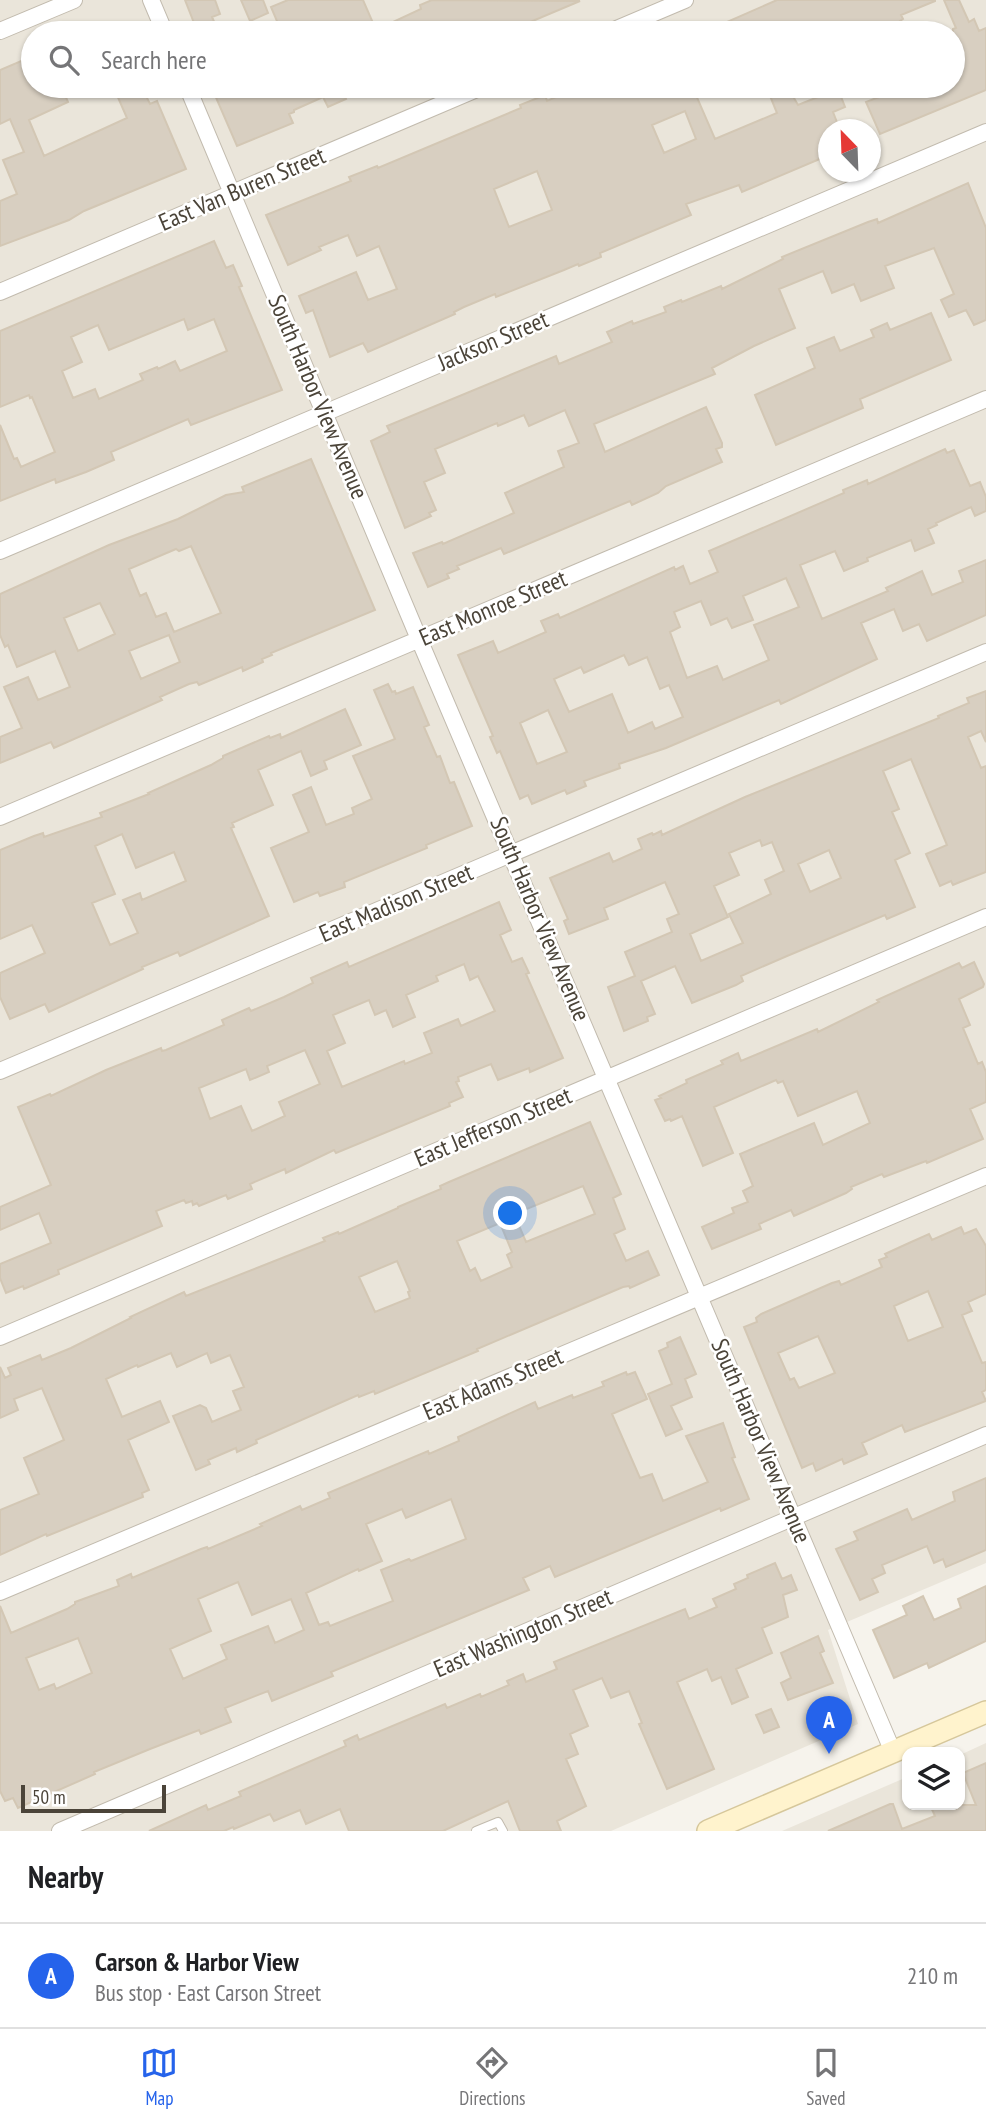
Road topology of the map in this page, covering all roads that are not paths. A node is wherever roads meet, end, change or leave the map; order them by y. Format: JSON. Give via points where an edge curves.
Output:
{"nodes":[{"id":1,"x":74,"y":0,"type":"edge"},
{"id":2,"x":151,"y":0,"type":"edge"},
{"id":3,"x":685,"y":0,"type":"edge"},
{"id":4,"x":24,"y":21,"type":"edge"},
{"id":5,"x":160,"y":21,"type":"edge"},
{"id":6,"x":635,"y":21,"type":"edge"},
{"id":7,"x":21,"y":22,"type":"edge"},
{"id":8,"x":0,"y":31,"type":"edge"},
{"id":9,"x":192,"y":98,"type":"edge"},
{"id":10,"x":456,"y":98,"type":"edge"},
{"id":11,"x":986,"y":132,"type":"edge"},
{"id":12,"x":233,"y":193,"type":"junction"},
{"id":13,"x":0,"y":292,"type":"edge"},
{"id":14,"x":986,"y":399,"type":"edge"},
{"id":15,"x":325,"y":412,"type":"junction"},
{"id":16,"x":0,"y":551,"type":"edge"},
{"id":17,"x":419,"y":639,"type":"junction"},
{"id":18,"x":986,"y":652,"type":"edge"},
{"id":19,"x":0,"y":817,"type":"edge"},
{"id":20,"x":512,"y":853,"type":"junction"},
{"id":21,"x":986,"y":917,"type":"edge"},
{"id":22,"x":0,"y":1071,"type":"edge"},
{"id":23,"x":608,"y":1078,"type":"junction"},
{"id":24,"x":986,"y":1176,"type":"edge"},
{"id":25,"x":700,"y":1297,"type":"junction"},
{"id":26,"x":0,"y":1337,"type":"edge"},
{"id":27,"x":986,"y":1435,"type":"edge"},
{"id":28,"x":794,"y":1518,"type":"junction"},
{"id":29,"x":0,"y":1592,"type":"edge"},
{"id":30,"x":986,"y":1712,"type":"edge"},
{"id":31,"x":893,"y":1752,"type":"junction"},
{"id":32,"x":60,"y":1831,"type":"edge"},
{"id":33,"x":476,"y":1831,"type":"edge"},
{"id":34,"x":503,"y":1831,"type":"edge"},
{"id":35,"x":708,"y":1831,"type":"edge"}],
"edges":[{"from":1,"to":4,"type":"street"},
{"from":2,"to":5,"type":"street"},
{"from":3,"to":6,"type":"street"},
{"from":7,"to":8,"type":"street"},
{"from":9,"to":12,"type":"street","name":"South Harbor View Avenue"},
{"from":10,"to":12,"type":"street","name":"East Van Buren Street"},
{"from":11,"to":15,"type":"street","name":"Jackson Street"},
{"from":12,"to":13,"type":"street","name":"East Van Buren Street"},
{"from":12,"to":15,"type":"street","name":"South Harbor View Avenue"},
{"from":14,"to":17,"type":"street","name":"East Monroe Street"},
{"from":15,"to":16,"type":"street","name":"Jackson Street"},
{"from":15,"to":17,"type":"street","name":"South Harbor View Avenue"},
{"from":17,"to":19,"type":"street","name":"East Monroe Street"},
{"from":17,"to":20,"type":"street","name":"South Harbor View Avenue"},
{"from":18,"to":20,"type":"street","name":"East Madison Street"},
{"from":20,"to":22,"type":"street","name":"East Madison Street"},
{"from":20,"to":23,"type":"street","name":"South Harbor View Avenue"},
{"from":21,"to":23,"type":"street","name":"East Jefferson Street"},
{"from":23,"to":25,"type":"street","name":"South Harbor View Avenue"},
{"from":23,"to":26,"type":"street","name":"East Jefferson Street"},
{"from":24,"to":25,"type":"street","name":"East Adams Street"},
{"from":25,"to":28,"type":"street","name":"South Harbor View Avenue"},
{"from":25,"to":29,"type":"street","name":"East Adams Street"},
{"from":27,"to":28,"type":"street","name":"East Washington Street"},
{"from":28,"to":31,"type":"street","name":"South Harbor View Avenue"},
{"from":28,"to":32,"type":"street","name":"East Washington Street"},
{"from":30,"to":31,"type":"main road"},
{"from":31,"to":35,"type":"main road"},
{"from":33,"to":34,"type":"lane","via":[[498,1822]]}]}
